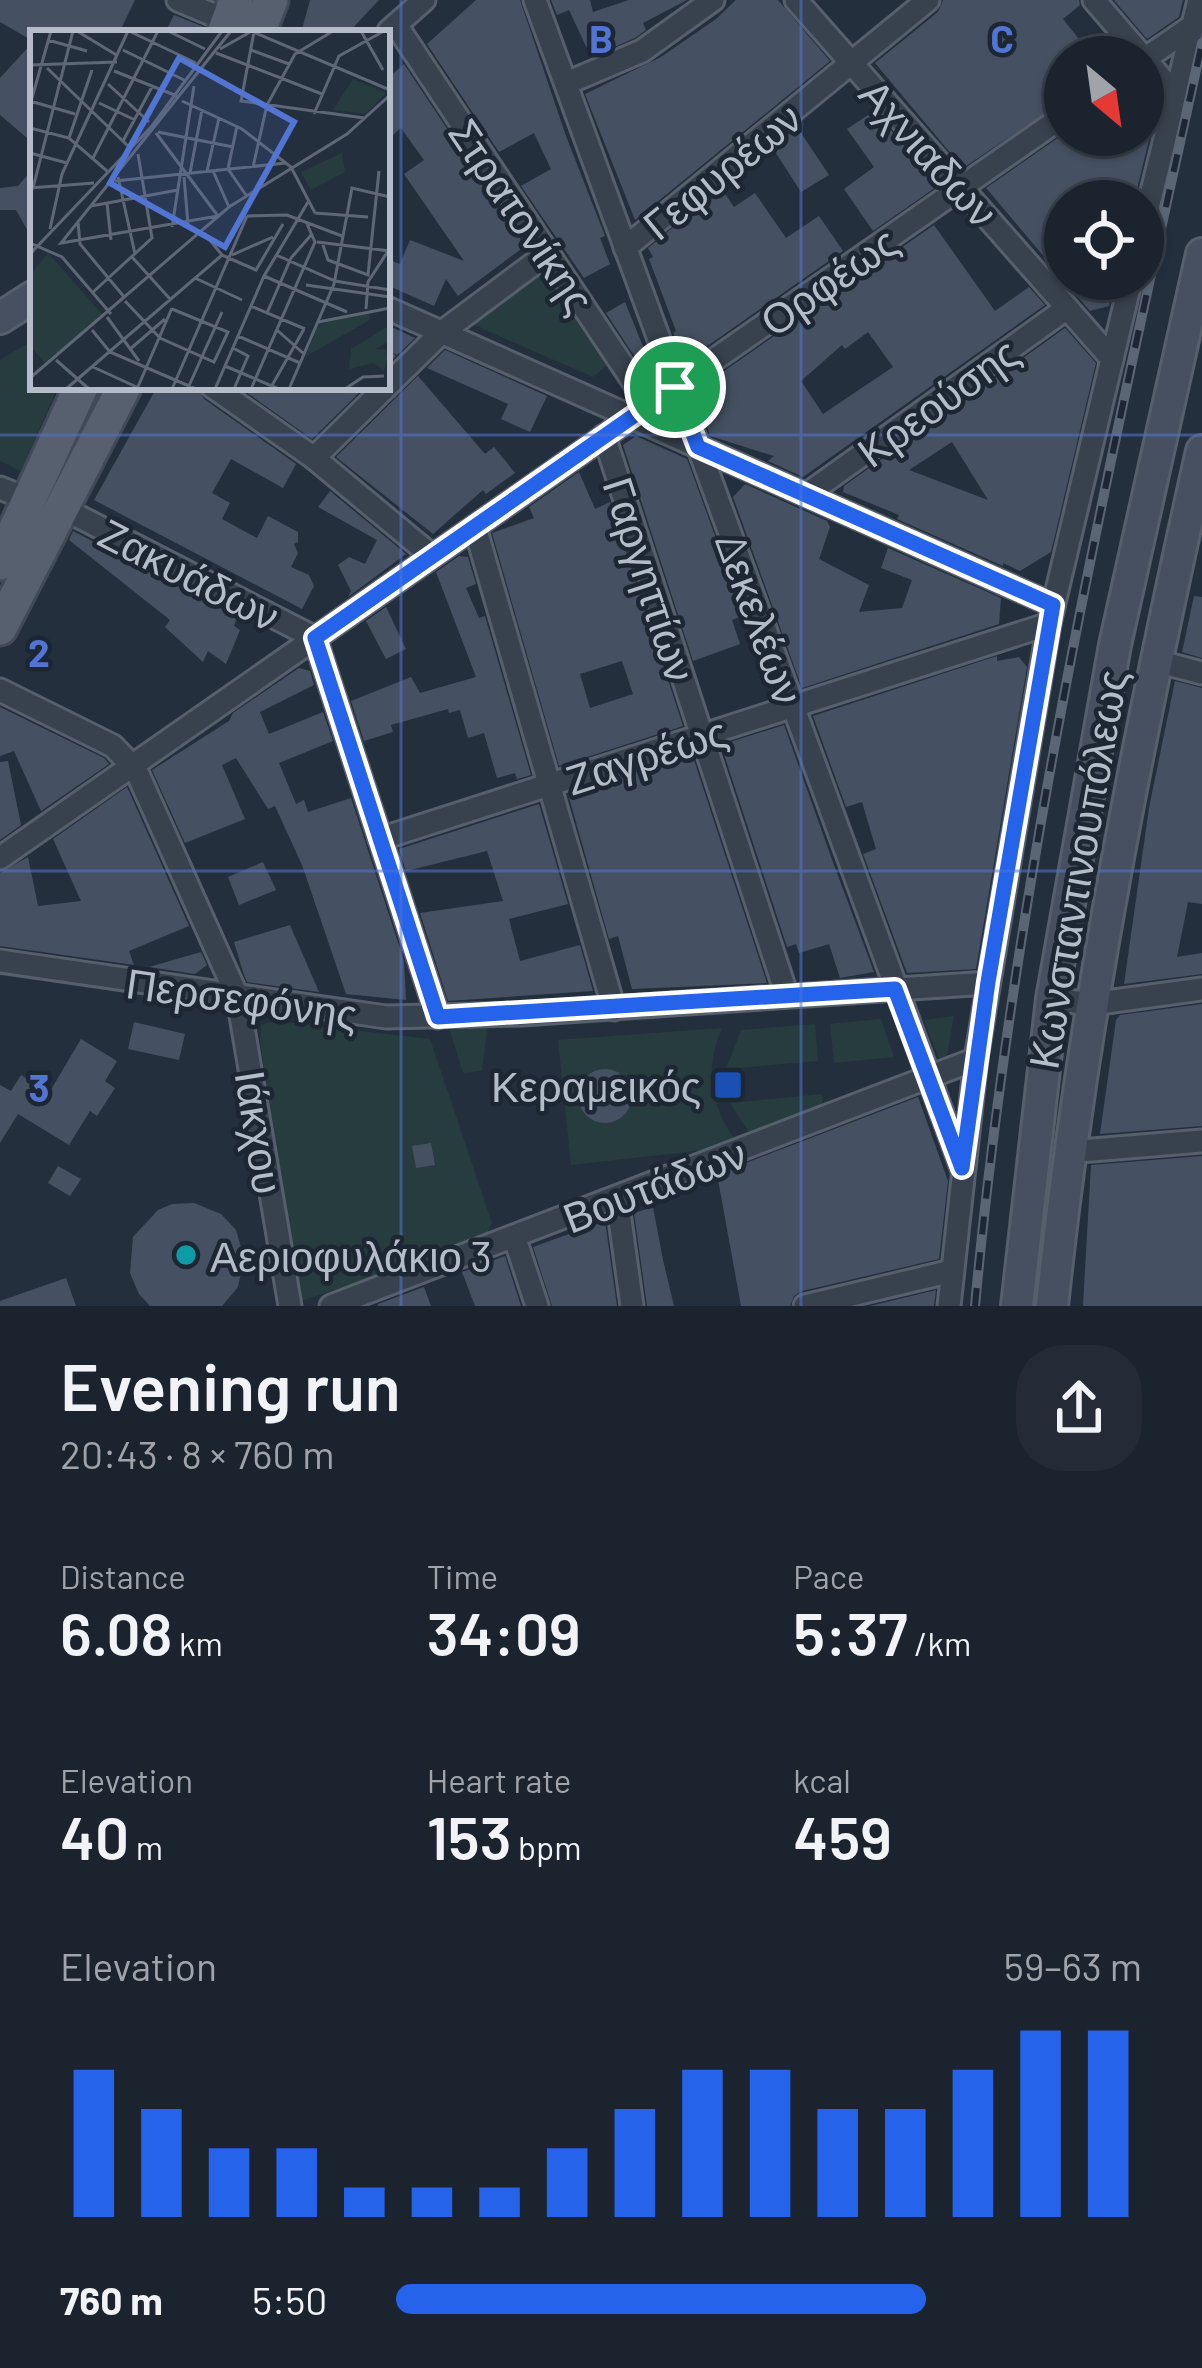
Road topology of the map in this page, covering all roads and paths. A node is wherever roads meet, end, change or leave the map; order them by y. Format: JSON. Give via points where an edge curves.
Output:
{"nodes":[{"id":1,"x":178,"y":0,"type":"edge"},
{"id":2,"x":424,"y":0,"type":"edge"},
{"id":3,"x":535,"y":0,"type":"edge"},
{"id":4,"x":713,"y":0,"type":"edge"},
{"id":5,"x":796,"y":0,"type":"edge"},
{"id":6,"x":928,"y":0,"type":"edge"},
{"id":7,"x":1094,"y":0,"type":"edge"},
{"id":8,"x":1199,"y":0,"type":"edge"},
{"id":9,"x":252,"y":18,"type":"edge"},
{"id":10,"x":1198,"y":22,"type":"edge"},
{"id":11,"x":391,"y":29,"type":"edge"},
{"id":12,"x":1125,"y":36,"type":"edge"},
{"id":13,"x":1164,"y":45,"type":"edge"},
{"id":14,"x":850,"y":64,"type":"junction"},
{"id":15,"x":567,"y":82,"type":"junction"},
{"id":16,"x":1164,"y":82,"type":"edge"},
{"id":17,"x":1175,"y":94,"type":"junction"},
{"id":18,"x":1044,"y":130,"type":"edge"},
{"id":19,"x":1154,"y":180,"type":"edge"},
{"id":20,"x":963,"y":186,"type":"junction"},
{"id":21,"x":625,"y":248,"type":"junction"},
{"id":22,"x":548,"y":253,"type":"junction"},
{"id":23,"x":1202,"y":254,"type":"edge"},
{"id":24,"x":30,"y":299,"type":"edge"},
{"id":25,"x":1126,"y":300,"type":"edge"},
{"id":26,"x":1067,"y":308,"type":"junction"},
{"id":27,"x":390,"y":309,"type":"edge"},
{"id":28,"x":0,"y":318,"type":"edge"},
{"id":29,"x":441,"y":332,"type":"junction"},
{"id":30,"x":1112,"y":359,"type":"junction"},
{"id":31,"x":390,"y":384,"type":"edge"},
{"id":32,"x":675,"y":387,"type":"junction"},
{"id":33,"x":80,"y":390,"type":"edge"},
{"id":34,"x":123,"y":390,"type":"edge"},
{"id":35,"x":217,"y":390,"type":"edge"},
{"id":36,"x":384,"y":390,"type":"edge"},
{"id":37,"x":640,"y":411,"type":"junction"},
{"id":38,"x":604,"y":436,"type":"junction"},
{"id":39,"x":698,"y":447,"type":"junction"},
{"id":40,"x":1202,"y":451,"type":"edge"},
{"id":41,"x":314,"y":458,"type":"junction"},
{"id":42,"x":15,"y":494,"type":"edge"},
{"id":43,"x":806,"y":495,"type":"junction"},
{"id":44,"x":64,"y":509,"type":"junction"},
{"id":45,"x":475,"y":526,"type":"junction"},
{"id":46,"x":432,"y":556,"type":"junction"},
{"id":47,"x":0,"y":563,"type":"edge"},
{"id":48,"x":1051,"y":615,"type":"junction"},
{"id":49,"x":0,"y":628,"type":"edge"},
{"id":50,"x":315,"y":638,"type":"junction"},
{"id":51,"x":1156,"y":662,"type":"junction"},
{"id":52,"x":1202,"y":674,"type":"edge"},
{"id":53,"x":0,"y":690,"type":"edge"},
{"id":54,"x":794,"y":706,"type":"junction"},
{"id":55,"x":702,"y":736,"type":"junction"},
{"id":56,"x":133,"y":766,"type":"junction"},
{"id":57,"x":550,"y":785,"type":"junction"},
{"id":58,"x":380,"y":839,"type":"junction"},
{"id":59,"x":0,"y":858,"type":"edge"},
{"id":60,"x":0,"y":961,"type":"edge"},
{"id":61,"x":988,"y":982,"type":"junction"},
{"id":62,"x":895,"y":989,"type":"junction"},
{"id":63,"x":1202,"y":989,"type":"edge"},
{"id":64,"x":787,"y":996,"type":"junction"},
{"id":65,"x":238,"y":998,"type":"junction"},
{"id":66,"x":1052,"y":999,"type":"junction"},
{"id":67,"x":1091,"y":1004,"type":"junction"},
{"id":68,"x":614,"y":1009,"type":"junction"},
{"id":69,"x":438,"y":1017,"type":"junction"},
{"id":70,"x":976,"y":1059,"type":"junction"},
{"id":71,"x":928,"y":1077,"type":"junction"},
{"id":72,"x":1202,"y":1141,"type":"edge"},
{"id":73,"x":1068,"y":1153,"type":"junction"},
{"id":74,"x":962,"y":1168,"type":"junction"},
{"id":75,"x":617,"y":1198,"type":"junction"},
{"id":76,"x":515,"y":1238,"type":"junction"},
{"id":77,"x":952,"y":1271,"type":"junction"},
{"id":78,"x":290,"y":1306,"type":"edge"},
{"id":79,"x":331,"y":1306,"type":"edge"},
{"id":80,"x":537,"y":1306,"type":"edge"},
{"id":81,"x":632,"y":1306,"type":"edge"},
{"id":82,"x":805,"y":1306,"type":"edge"},
{"id":83,"x":949,"y":1306,"type":"edge"},
{"id":84,"x":1017,"y":1306,"type":"edge"},
{"id":85,"x":1052,"y":1306,"type":"edge"}],
"edges":[{"from":1,"to":9,"type":"street"},
{"from":2,"to":11,"type":"street"},
{"from":3,"to":15,"type":"street","name":"Δεκελέων"},
{"from":4,"to":15,"type":"street","via":[[642,51]]},
{"from":5,"to":14,"type":"street","name":"Αχνιαδων"},
{"from":6,"to":14,"type":"street","name":"Γεφυρέων"},
{"from":7,"to":12,"type":"street"},
{"from":8,"to":10,"type":"street"},
{"from":10,"to":13,"type":"street"},
{"from":10,"to":17,"type":"street"},
{"from":11,"to":22,"type":"street","name":"Στρατονίκης"},
{"from":14,"to":20,"type":"street","name":"Αχνιαδων"},
{"from":14,"to":21,"type":"street","name":"Γεφυρέων"},
{"from":15,"to":21,"type":"street","name":"Δεκελέων"},
{"from":16,"to":17,"type":"street"},
{"from":17,"to":19,"type":"street"},
{"from":18,"to":20,"type":"street","name":"Ορφέως"},
{"from":20,"to":26,"type":"street","name":"Αχνιαδων"},
{"from":20,"to":32,"type":"street","name":"Ορφέως"},
{"from":21,"to":32,"type":"street","name":"Δεκελέων"},
{"from":22,"to":29,"type":"street"},
{"from":22,"to":37,"type":"street","name":"Στρατονίκης"},
{"from":23,"to":66,"type":"main road","name":"Κωνσταντινουπόλεως","via":[[1115,645]]},
{"from":24,"to":28,"type":"main road"},
{"from":25,"to":30,"type":"street","name":"Κωνσταντινουπόλεως"},
{"from":26,"to":30,"type":"street","name":"Αχνιαδων"},
{"from":26,"to":43,"type":"street","name":"Κρεούσης"},
{"from":27,"to":29,"type":"street"},
{"from":29,"to":31,"type":"street"},
{"from":29,"to":37,"type":"street"},
{"from":30,"to":48,"type":"street","name":"Κωνσταντινουπόλεως"},
{"from":32,"to":37,"type":"street","name":"Ορφέως"},
{"from":32,"to":39,"type":"street","name":"Δεκελέων"},
{"from":33,"to":42,"type":"main road"},
{"from":34,"to":44,"type":"main road"},
{"from":35,"to":41,"type":"street"},
{"from":36,"to":41,"type":"street"},
{"from":37,"to":38,"type":"street","name":"Ορφέως"},
{"from":37,"to":39,"type":"street"},
{"from":38,"to":45,"type":"street","name":"Ορφέως"},
{"from":38,"to":55,"type":"street","name":"Γαργηττίων"},
{"from":39,"to":43,"type":"street"},
{"from":39,"to":54,"type":"street","name":"Δεκελέων"},
{"from":40,"to":51,"type":"main road","name":"Κωνσταντινουπόλεως"},
{"from":41,"to":46,"type":"street"},
{"from":42,"to":47,"type":"main road"},
{"from":43,"to":48,"type":"street"},
{"from":44,"to":49,"type":"main road"},
{"from":44,"to":50,"type":"street","name":"Ζακυάδων"},
{"from":45,"to":46,"type":"street","name":"Ορφέως"},
{"from":45,"to":57,"type":"street"},
{"from":46,"to":50,"type":"street","name":"Ορφέως"},
{"from":48,"to":54,"type":"street","name":"Ζαγρέως"},
{"from":48,"to":61,"type":"street","name":"Κωνσταντινουπόλεως"},
{"from":50,"to":56,"type":"street","name":"Ορφέως"},
{"from":50,"to":58,"type":"street"},
{"from":51,"to":52,"type":"street"},
{"from":51,"to":67,"type":"main road","name":"Κωνσταντινουπόλεως"},
{"from":53,"to":56,"type":"street","via":[[113,746]]},
{"from":54,"to":55,"type":"street","name":"Ζαγρέως"},
{"from":54,"to":62,"type":"street","name":"Δεκελέων"},
{"from":55,"to":57,"type":"street","name":"Ζαγρέως"},
{"from":55,"to":64,"type":"street","name":"Γαργηττίων"},
{"from":56,"to":59,"type":"street","name":"Ορφέως"},
{"from":56,"to":65,"type":"street","name":"Ιάκχου"},
{"from":57,"to":58,"type":"street","name":"Ζαγρέως"},
{"from":57,"to":68,"type":"street"},
{"from":58,"to":69,"type":"street"},
{"from":60,"to":65,"type":"street","name":"Περσεφόνης"},
{"from":61,"to":62,"type":"street","name":"Περσεφόνης"},
{"from":61,"to":70,"type":"street","name":"Κωνσταντινουπόλεως"},
{"from":62,"to":64,"type":"street","name":"Περσεφόνης"},
{"from":62,"to":71,"type":"street","name":"Δεκελέων"},
{"from":63,"to":67,"type":"street"},
{"from":64,"to":68,"type":"street","name":"Περσεφόνης"},
{"from":65,"to":69,"type":"street","name":"Περσεφόνης"},
{"from":65,"to":78,"type":"street","name":"Ιάκχου"},
{"from":66,"to":67,"type":"street"},
{"from":66,"to":84,"type":"main road","name":"Κωνσταντινουπόλεως"},
{"from":67,"to":73,"type":"main road","name":"Κωνσταντινουπόλεως"},
{"from":68,"to":69,"type":"street","name":"Περσεφόνης"},
{"from":70,"to":71,"type":"street","name":"Βουτάδων"},
{"from":70,"to":74,"type":"street","name":"Κωνσταντινουπόλεως"},
{"from":71,"to":74,"type":"street","name":"Δεκελέων"},
{"from":71,"to":75,"type":"street","name":"Βουτάδων"},
{"from":72,"to":73,"type":"street"},
{"from":73,"to":85,"type":"main road","name":"Κωνσταντινουπόλεως"},
{"from":74,"to":77,"type":"street","name":"Κωνσταντινουπόλεως"},
{"from":75,"to":76,"type":"street","name":"Βουτάδων"},
{"from":75,"to":81,"type":"street"},
{"from":76,"to":79,"type":"street","name":"Βουτάδων"},
{"from":76,"to":80,"type":"street"},
{"from":77,"to":82,"type":"street"},
{"from":77,"to":83,"type":"street","name":"Κωνσταντινουπόλεως"}]}
